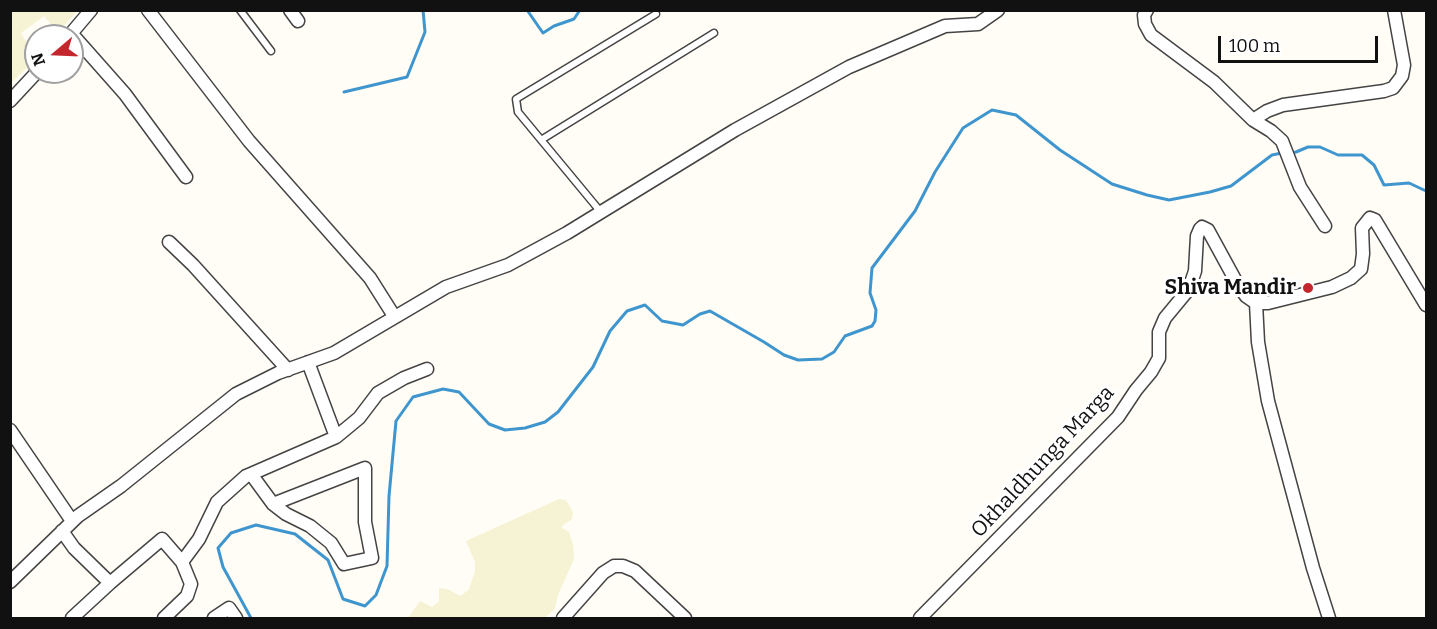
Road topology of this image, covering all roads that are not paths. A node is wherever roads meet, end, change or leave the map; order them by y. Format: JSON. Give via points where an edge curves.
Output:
{"nodes":[{"id":1,"x":91,"y":10,"type":"edge"},
{"id":2,"x":148,"y":10,"type":"edge"},
{"id":3,"x":240,"y":10,"type":"edge"},
{"id":4,"x":290,"y":10,"type":"edge"},
{"id":5,"x":998,"y":10,"type":"edge"},
{"id":6,"x":1147,"y":10,"type":"edge"},
{"id":7,"x":1394,"y":10,"type":"edge"},
{"id":8,"x":657,"y":14,"type":"dead end"},
{"id":9,"x":298,"y":21,"type":"dead end"},
{"id":10,"x":79,"y":24,"type":"edge"},
{"id":11,"x":714,"y":33,"type":"dead end"},
{"id":12,"x":84,"y":50,"type":"edge"},
{"id":13,"x":271,"y":51,"type":"dead end"},
{"id":14,"x":25,"y":84,"type":"edge"},
{"id":15,"x":10,"y":100,"type":"edge"},
{"id":16,"x":1253,"y":120,"type":"junction"},
{"id":17,"x":541,"y":140,"type":"junction"},
{"id":18,"x":186,"y":177,"type":"dead end"},
{"id":19,"x":600,"y":211,"type":"junction"},
{"id":20,"x":1325,"y":226,"type":"dead end"},
{"id":21,"x":169,"y":242,"type":"dead end"},
{"id":22,"x":1256,"y":303,"type":"junction"},
{"id":23,"x":1426,"y":305,"type":"edge"},
{"id":24,"x":394,"y":316,"type":"junction"},
{"id":25,"x":308,"y":362,"type":"junction"},
{"id":26,"x":427,"y":369,"type":"dead end"},
{"id":27,"x":288,"y":370,"type":"junction"},
{"id":28,"x":10,"y":430,"type":"edge"},
{"id":29,"x":336,"y":437,"type":"junction"},
{"id":30,"x":251,"y":474,"type":"junction"},
{"id":31,"x":273,"y":504,"type":"junction"},
{"id":32,"x":72,"y":521,"type":"junction"},
{"id":33,"x":62,"y":531,"type":"junction"},
{"id":34,"x":182,"y":562,"type":"junction"},
{"id":35,"x":10,"y":582,"type":"edge"},
{"id":36,"x":110,"y":583,"type":"junction"},
{"id":37,"x":72,"y":618,"type":"edge"},
{"id":38,"x":164,"y":618,"type":"edge"},
{"id":39,"x":214,"y":618,"type":"edge"},
{"id":40,"x":236,"y":618,"type":"edge"},
{"id":41,"x":563,"y":618,"type":"edge"},
{"id":42,"x":685,"y":618,"type":"edge"},
{"id":43,"x":920,"y":618,"type":"edge"},
{"id":44,"x":1329,"y":618,"type":"edge"}],
"edges":[{"from":1,"to":10,"type":"street"},
{"from":2,"to":24,"type":"street","via":[[249,141],[370,279]]},
{"from":3,"to":13,"type":"lane"},
{"from":4,"to":9,"type":"street"},
{"from":5,"to":19,"type":"street","via":[[978,24],[945,26],[849,67]]},
{"from":6,"to":16,"type":"street","via":[[1145,24],[1150,34],[1214,82]]},
{"from":7,"to":16,"type":"street","via":[[1404,65],[1402,76],[1393,87],[1283,105]]},
{"from":8,"to":17,"type":"lane","via":[[516,99],[518,112]]},
{"from":11,"to":17,"type":"lane"},
{"from":12,"to":18,"type":"street","via":[[125,94]]},
{"from":14,"to":15,"type":"street"},
{"from":16,"to":20,"type":"street","via":[[1282,141],[1303,192]]},
{"from":17,"to":19,"type":"lane"},
{"from":19,"to":24,"type":"street","via":[[508,265],[446,287]]},
{"from":21,"to":27,"type":"street"},
{"from":22,"to":23,"type":"street","via":[[1332,287],[1351,278],[1361,269],[1362,228],[1370,218],[1381,228]]},
{"from":22,"to":43,"type":"street","name":"Okhaldhunga Marga","via":[[1238,285],[1202,227],[1197,236],[1195,271],[1189,289],[1165,318],[1159,332],[1159,358],[1151,372],[1118,417]]},
{"from":22,"to":44,"type":"street","via":[[1268,401]]},
{"from":24,"to":25,"type":"street","via":[[334,353]]},
{"from":25,"to":27,"type":"street"},
{"from":25,"to":29,"type":"street"},
{"from":26,"to":29,"type":"street","via":[[378,393],[359,418]]},
{"from":27,"to":32,"type":"street","via":[[236,394]]},
{"from":28,"to":32,"type":"street"},
{"from":29,"to":30,"type":"street"},
{"from":30,"to":31,"type":"street"},
{"from":30,"to":34,"type":"street","via":[[217,502]]},
{"from":31,"to":31,"type":"street","via":[[365,468],[365,522],[372,558],[344,564],[331,543]]},
{"from":32,"to":33,"type":"street"},
{"from":33,"to":35,"type":"street"},
{"from":33,"to":36,"type":"street"},
{"from":34,"to":36,"type":"street","via":[[162,539]]},
{"from":34,"to":38,"type":"street","via":[[191,585],[187,596]]},
{"from":36,"to":37,"type":"street"},
{"from":39,"to":40,"type":"street","via":[[229,608]]},
{"from":41,"to":42,"type":"street","via":[[614,566],[635,571]]}]}
